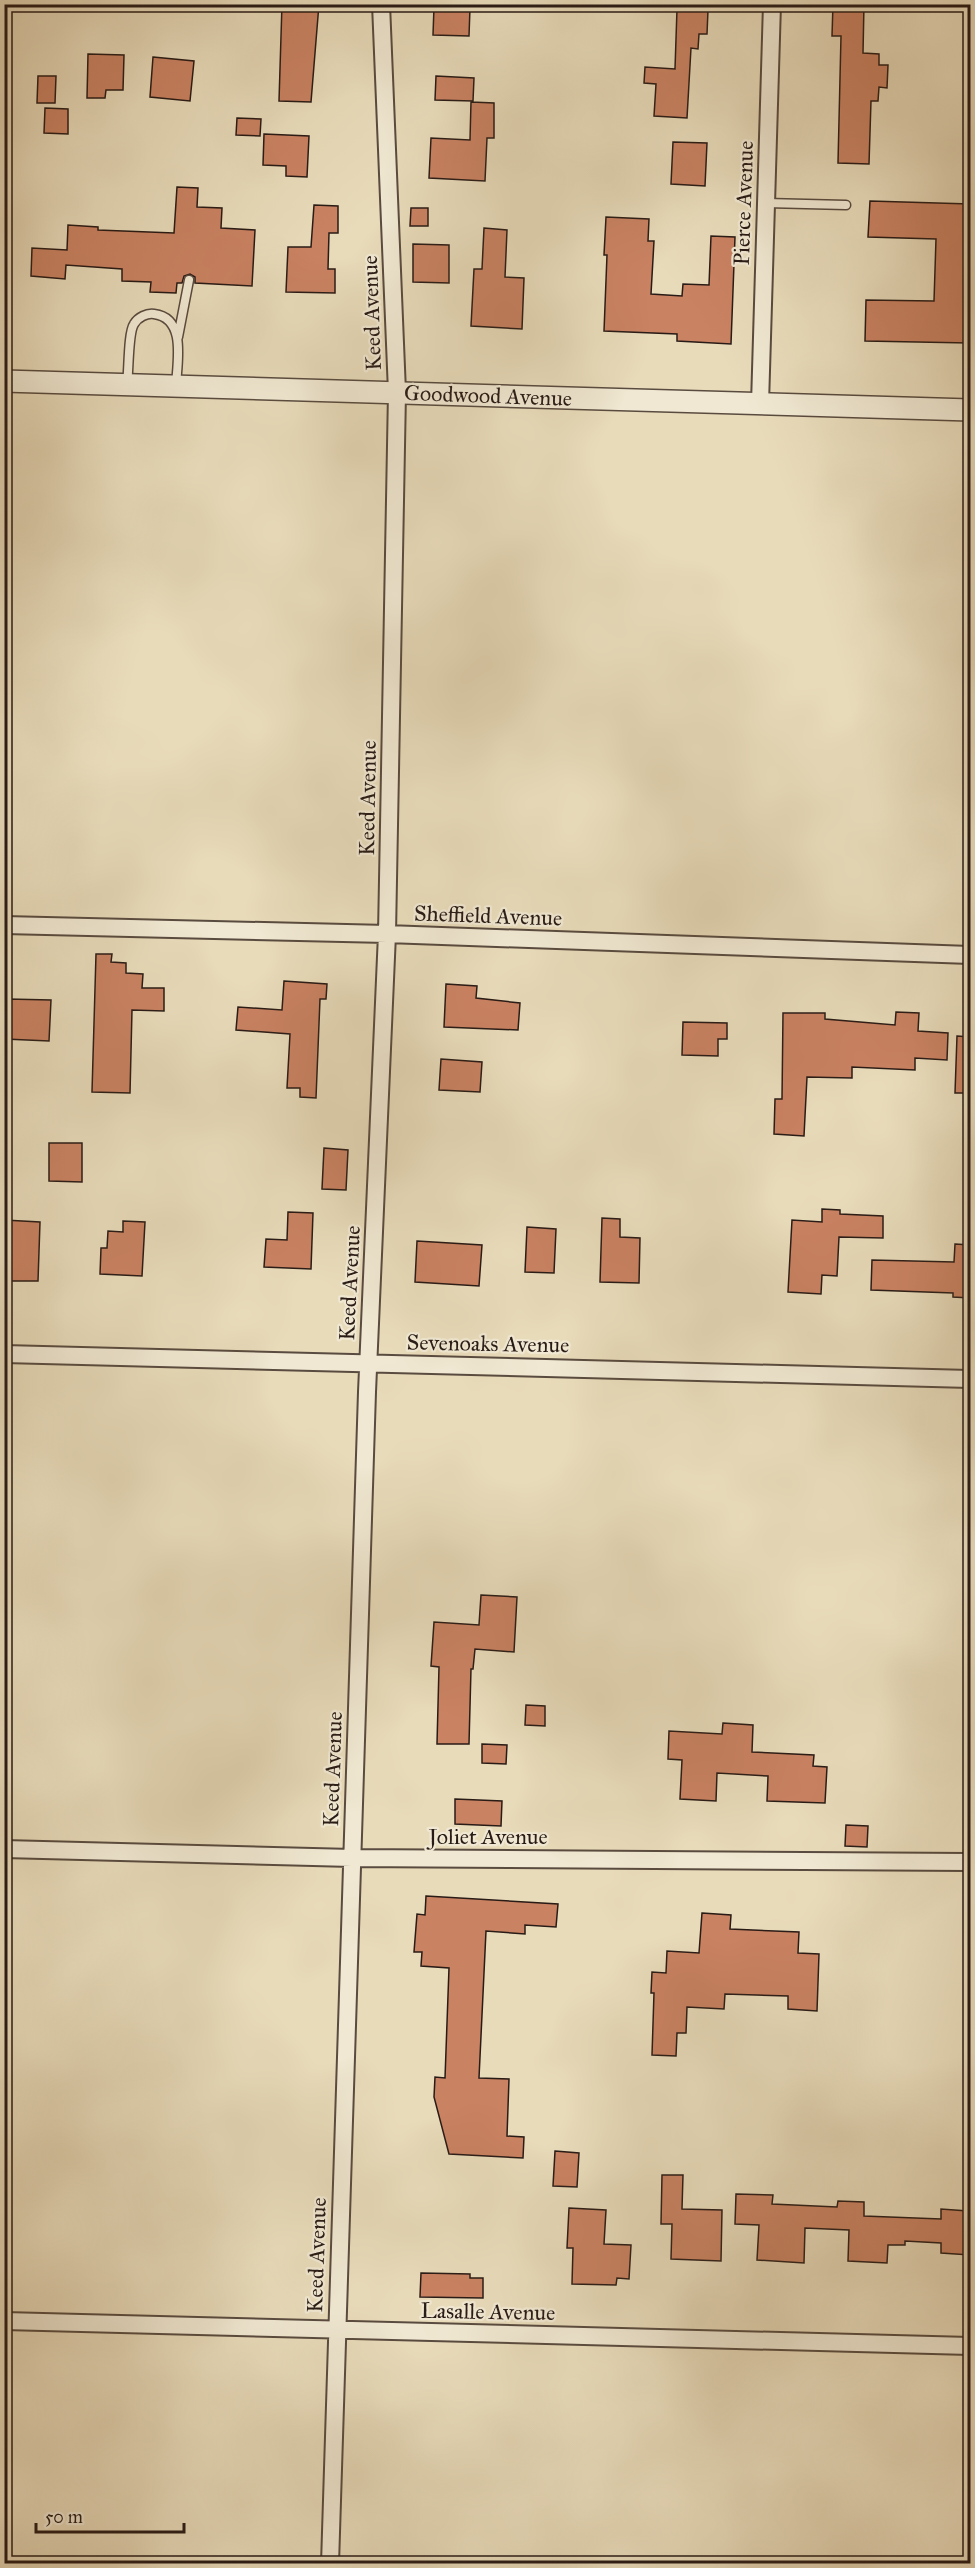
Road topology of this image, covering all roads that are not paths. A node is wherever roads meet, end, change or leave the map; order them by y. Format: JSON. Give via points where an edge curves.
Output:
{"nodes":[{"id":1,"x":381,"y":4,"type":"edge"},
{"id":2,"x":772,"y":4,"type":"edge"},
{"id":3,"x":766,"y":202,"type":"junction"},
{"id":4,"x":846,"y":205,"type":"dead end"},
{"id":5,"x":189,"y":280,"type":"dead end"},
{"id":6,"x":178,"y":340,"type":"junction"},
{"id":7,"x":4,"y":381,"type":"edge"},
{"id":8,"x":127,"y":384,"type":"junction"},
{"id":9,"x":176,"y":386,"type":"junction"},
{"id":10,"x":397,"y":392,"type":"junction"},
{"id":11,"x":760,"y":404,"type":"junction"},
{"id":12,"x":970,"y":410,"type":"edge"},
{"id":13,"x":4,"y":925,"type":"edge"},
{"id":14,"x":387,"y":934,"type":"junction"},
{"id":15,"x":970,"y":955,"type":"edge"},
{"id":16,"x":4,"y":1354,"type":"edge"},
{"id":17,"x":368,"y":1363,"type":"junction"},
{"id":18,"x":970,"y":1379,"type":"edge"},
{"id":19,"x":4,"y":1849,"type":"edge"},
{"id":20,"x":352,"y":1858,"type":"junction"},
{"id":21,"x":970,"y":1862,"type":"edge"},
{"id":22,"x":4,"y":2321,"type":"edge"},
{"id":23,"x":336,"y":2330,"type":"junction"},
{"id":24,"x":970,"y":2346,"type":"edge"},
{"id":25,"x":330,"y":2564,"type":"edge"}],
"edges":[{"from":1,"to":10,"type":"street","name":"Keed Avenue"},
{"from":2,"to":3,"type":"street","name":"Pierce Avenue"},
{"from":3,"to":4,"type":"lane"},
{"from":3,"to":11,"type":"street","name":"Pierce Avenue"},
{"from":5,"to":6,"type":"lane"},
{"from":6,"to":8,"type":"lane","via":[[174,324],[165,317],[140,317],[133,325]]},
{"from":6,"to":9,"type":"lane"},
{"from":7,"to":8,"type":"street","name":"Goodwood Avenue"},
{"from":8,"to":9,"type":"street","name":"Goodwood Avenue"},
{"from":9,"to":10,"type":"street","name":"Goodwood Avenue"},
{"from":10,"to":11,"type":"street","name":"Goodwood Avenue"},
{"from":10,"to":14,"type":"street","name":"Keed Avenue"},
{"from":11,"to":12,"type":"street","name":"Goodwood Avenue"},
{"from":13,"to":14,"type":"street","name":"Sheffield Avenue"},
{"from":14,"to":15,"type":"street","name":"Sheffield Avenue"},
{"from":14,"to":17,"type":"street","name":"Keed Avenue"},
{"from":16,"to":17,"type":"street","name":"Sevenoaks Avenue"},
{"from":17,"to":18,"type":"street","name":"Sevenoaks Avenue"},
{"from":17,"to":20,"type":"street","name":"Keed Avenue"},
{"from":19,"to":20,"type":"street","name":"Joliet Avenue"},
{"from":20,"to":21,"type":"street","name":"Joliet Avenue"},
{"from":20,"to":23,"type":"street","name":"Keed Avenue"},
{"from":22,"to":23,"type":"street","name":"Lasalle Avenue"},
{"from":23,"to":24,"type":"street","name":"Lasalle Avenue"},
{"from":23,"to":25,"type":"street","name":"Keed Avenue"}]}
